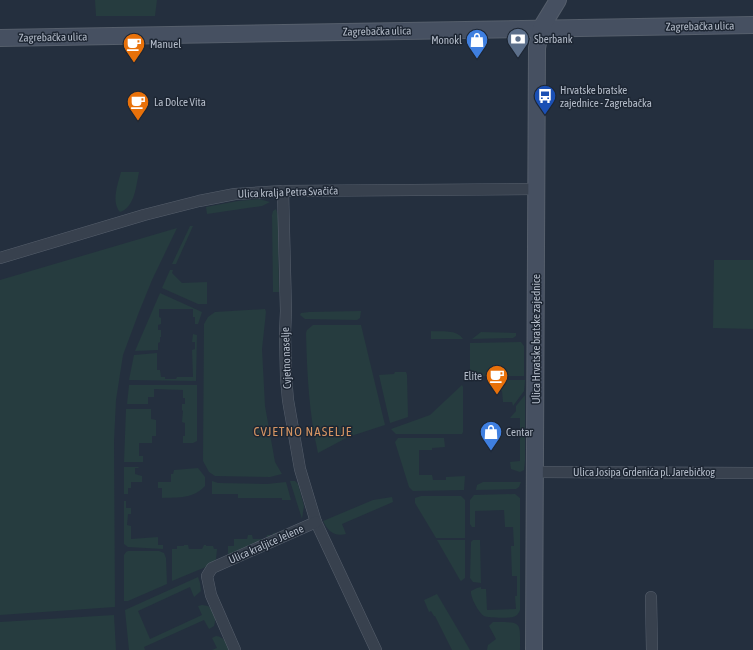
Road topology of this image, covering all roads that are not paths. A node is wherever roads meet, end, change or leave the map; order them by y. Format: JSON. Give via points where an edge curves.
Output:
{"nodes":[{"id":1,"x":558,"y":0,"type":"edge"},
{"id":2,"x":753,"y":25,"type":"edge"},
{"id":3,"x":541,"y":28,"type":"junction"},
{"id":4,"x":0,"y":38,"type":"edge"},
{"id":5,"x":536,"y":189,"type":"junction"},
{"id":6,"x":283,"y":191,"type":"junction"},
{"id":7,"x":0,"y":258,"type":"edge"},
{"id":8,"x":535,"y":472,"type":"junction"},
{"id":9,"x":753,"y":473,"type":"edge"},
{"id":10,"x":316,"y":522,"type":"junction"},
{"id":11,"x":651,"y":597,"type":"dead end"},
{"id":12,"x":234,"y":650,"type":"edge"},
{"id":13,"x":376,"y":650,"type":"edge"},
{"id":14,"x":534,"y":650,"type":"edge"},
{"id":15,"x":652,"y":650,"type":"edge"}],
"edges":[{"from":1,"to":3,"type":"main road","name":"Ulica Hrvatske bratske zajednice"},
{"from":2,"to":3,"type":"main road","name":"Zagrebačka ulica"},
{"from":3,"to":4,"type":"main road","name":"Zagrebačka ulica"},
{"from":3,"to":5,"type":"main road","name":"Ulica Hrvatske bratske zajednice","via":[[537,48]]},
{"from":5,"to":6,"type":"street","name":"Ulica kralja Petra Svačića"},
{"from":5,"to":8,"type":"main road","name":"Ulica Hrvatske bratske zajednice"},
{"from":6,"to":7,"type":"street","name":"Ulica kralja Petra Svačića","via":[[235,194],[199,201]]},
{"from":6,"to":10,"type":"street","name":"Cvjetno naselje","via":[[288,400],[300,470]]},
{"from":8,"to":9,"type":"street","name":"Ulica Josipa Grdenića pl. Jarebičkog"},
{"from":8,"to":14,"type":"main road","name":"Ulica Hrvatske bratske zajednice"},
{"from":10,"to":12,"type":"street","name":"Ulica kraljice Jelene","via":[[212,568],[208,576],[211,594]]},
{"from":10,"to":13,"type":"street","name":"Ulica kraljice Jelene"},
{"from":11,"to":15,"type":"street"}]}
